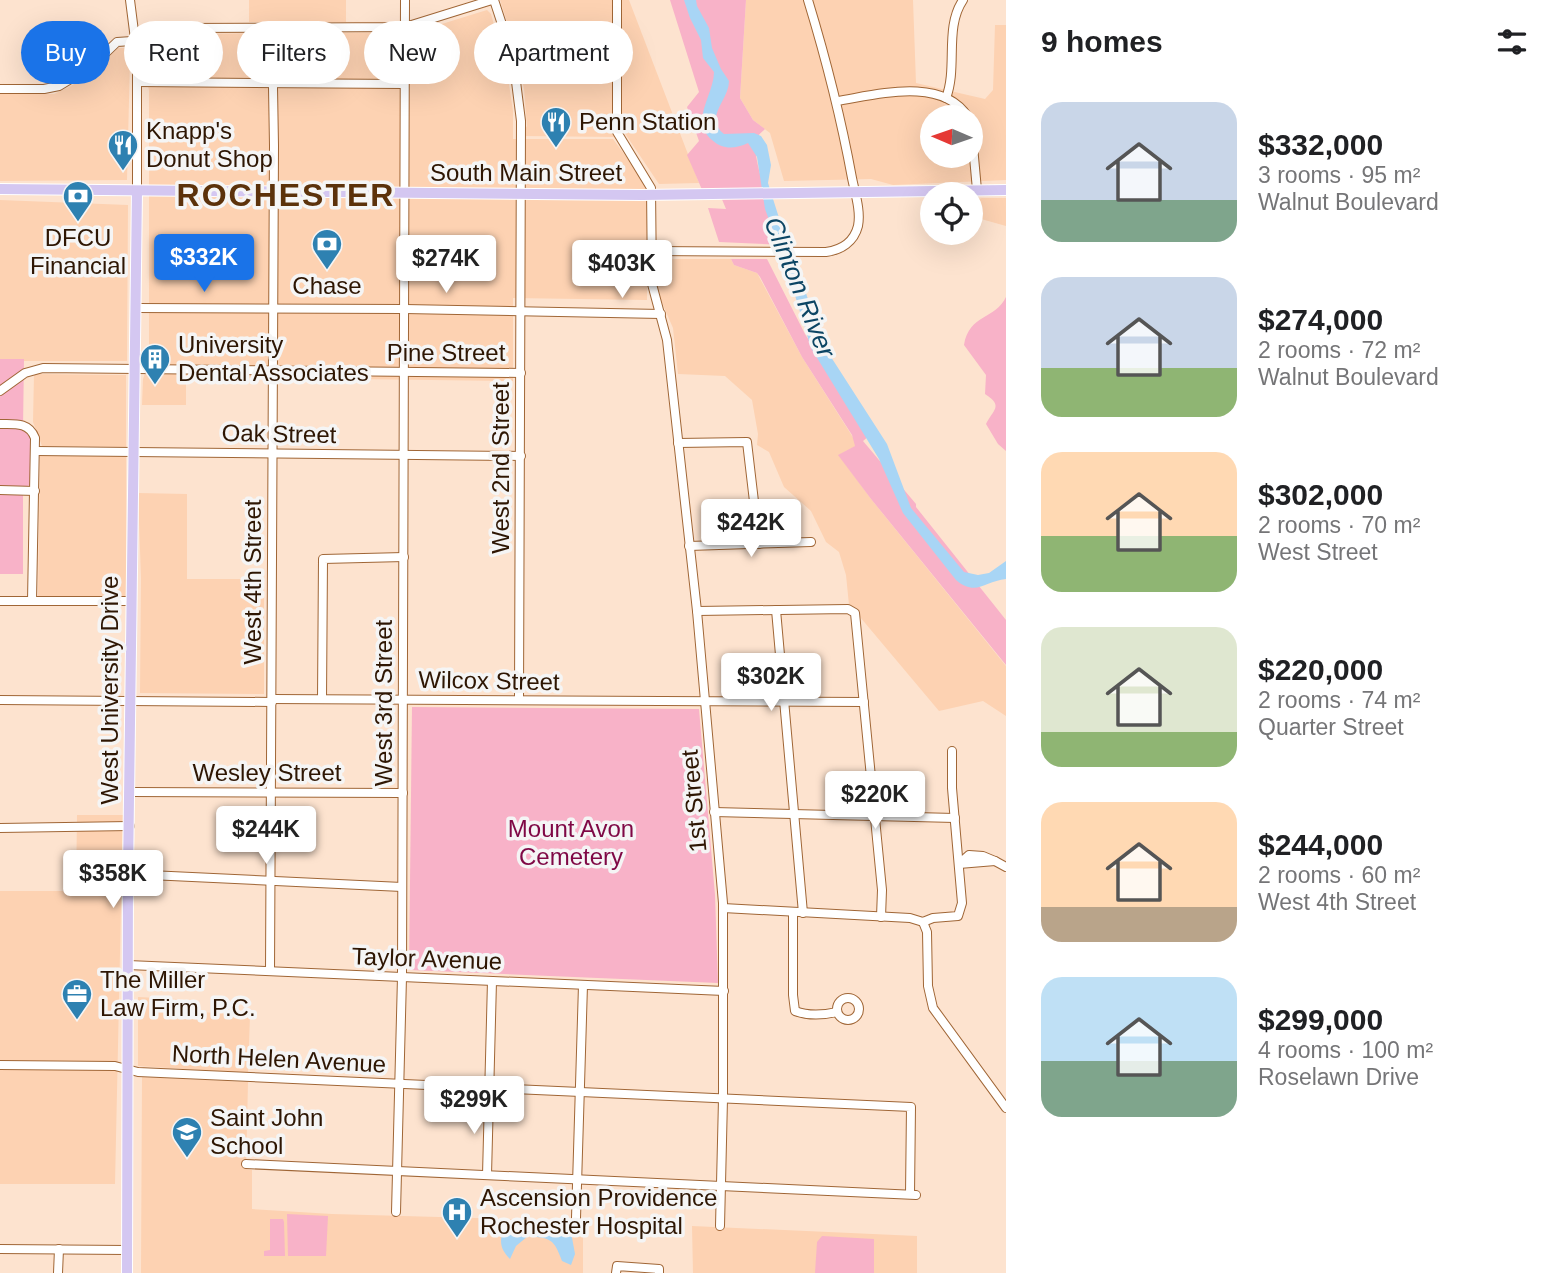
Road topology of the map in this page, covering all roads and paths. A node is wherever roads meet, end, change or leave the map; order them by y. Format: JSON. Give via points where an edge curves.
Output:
{"nodes":[{"id":1,"x":130,"y":0,"type":"edge"},
{"id":2,"x":405,"y":0,"type":"edge"},
{"id":3,"x":493,"y":0,"type":"edge"},
{"id":4,"x":617,"y":0,"type":"edge"},
{"id":5,"x":808,"y":0,"type":"edge"},
{"id":6,"x":963,"y":0,"type":"edge"},
{"id":7,"x":133,"y":21,"type":"edge"},
{"id":8,"x":405,"y":21,"type":"edge"},
{"id":9,"x":425,"y":21,"type":"edge"},
{"id":10,"x":124,"y":42,"type":"edge"},
{"id":11,"x":137,"y":84,"type":"edge"},
{"id":12,"x":272,"y":84,"type":"edge"},
{"id":13,"x":404,"y":84,"type":"edge"},
{"id":14,"x":0,"y":89,"type":"edge"},
{"id":15,"x":946,"y":98,"type":"junction"},
{"id":16,"x":837,"y":102,"type":"junction"},
{"id":17,"x":957,"y":105,"type":"edge"},
{"id":18,"x":0,"y":189,"type":"edge"},
{"id":19,"x":983,"y":190,"type":"edge"},
{"id":20,"x":1006,"y":190,"type":"edge"},
{"id":21,"x":137,"y":191,"type":"junction"},
{"id":22,"x":920,"y":191,"type":"edge"},
{"id":23,"x":274,"y":192,"type":"junction"},
{"id":24,"x":405,"y":193,"type":"junction"},
{"id":25,"x":522,"y":194,"type":"junction"},
{"id":26,"x":651,"y":251,"type":"junction"},
{"id":27,"x":136,"y":308,"type":"junction"},
{"id":28,"x":273,"y":309,"type":"junction"},
{"id":29,"x":405,"y":309,"type":"junction"},
{"id":30,"x":521,"y":311,"type":"junction"},
{"id":31,"x":661,"y":314,"type":"junction"},
{"id":32,"x":134,"y":370,"type":"junction"},
{"id":33,"x":273,"y":371,"type":"junction"},
{"id":34,"x":405,"y":372,"type":"junction"},
{"id":35,"x":521,"y":373,"type":"junction"},
{"id":36,"x":0,"y":391,"type":"edge"},
{"id":37,"x":0,"y":424,"type":"edge"},
{"id":38,"x":678,"y":443,"type":"junction"},
{"id":39,"x":36,"y":451,"type":"junction"},
{"id":40,"x":133,"y":452,"type":"junction"},
{"id":41,"x":273,"y":453,"type":"junction"},
{"id":42,"x":404,"y":454,"type":"junction"},
{"id":43,"x":521,"y":456,"type":"junction"},
{"id":44,"x":0,"y":490,"type":"edge"},
{"id":45,"x":35,"y":491,"type":"junction"},
{"id":46,"x":811,"y":542,"type":"dead end"},
{"id":47,"x":759,"y":544,"type":"junction"},
{"id":48,"x":689,"y":546,"type":"junction"},
{"id":49,"x":404,"y":557,"type":"junction"},
{"id":50,"x":0,"y":601,"type":"edge"},
{"id":51,"x":32,"y":601,"type":"junction"},
{"id":52,"x":132,"y":601,"type":"junction"},
{"id":53,"x":776,"y":610,"type":"junction"},
{"id":54,"x":696,"y":611,"type":"junction"},
{"id":55,"x":322,"y":699,"type":"junction"},
{"id":56,"x":403,"y":699,"type":"junction"},
{"id":57,"x":0,"y":700,"type":"edge"},
{"id":58,"x":519,"y":700,"type":"junction"},
{"id":59,"x":132,"y":701,"type":"junction"},
{"id":60,"x":272,"y":701,"type":"junction"},
{"id":61,"x":784,"y":701,"type":"junction"},
{"id":62,"x":705,"y":702,"type":"junction"},
{"id":63,"x":864,"y":702,"type":"junction"},
{"id":64,"x":952,"y":751,"type":"dead end"},
{"id":65,"x":131,"y":792,"type":"junction"},
{"id":66,"x":271,"y":792,"type":"junction"},
{"id":67,"x":403,"y":793,"type":"junction"},
{"id":68,"x":714,"y":812,"type":"junction"},
{"id":69,"x":795,"y":814,"type":"junction"},
{"id":70,"x":875,"y":816,"type":"junction"},
{"id":71,"x":954,"y":818,"type":"junction"},
{"id":72,"x":130,"y":826,"type":"junction"},
{"id":73,"x":0,"y":828,"type":"edge"},
{"id":74,"x":959,"y":864,"type":"junction"},
{"id":75,"x":1006,"y":867,"type":"edge"},
{"id":76,"x":128,"y":874,"type":"junction"},
{"id":77,"x":271,"y":880,"type":"junction"},
{"id":78,"x":402,"y":887,"type":"junction"},
{"id":79,"x":723,"y":908,"type":"junction"},
{"id":80,"x":793,"y":912,"type":"junction"},
{"id":81,"x":803,"y":913,"type":"junction"},
{"id":82,"x":881,"y":917,"type":"junction"},
{"id":83,"x":923,"y":922,"type":"junction"},
{"id":84,"x":128,"y":965,"type":"junction"},
{"id":85,"x":270,"y":971,"type":"junction"},
{"id":86,"x":402,"y":977,"type":"junction"},
{"id":87,"x":492,"y":981,"type":"junction"},
{"id":88,"x":583,"y":985,"type":"junction"},
{"id":89,"x":724,"y":991,"type":"junction"},
{"id":90,"x":837,"y":1012,"type":"dead end"},
{"id":91,"x":0,"y":1065,"type":"edge"},
{"id":92,"x":127,"y":1069,"type":"junction"},
{"id":93,"x":400,"y":1084,"type":"junction"},
{"id":94,"x":490,"y":1089,"type":"junction"},
{"id":95,"x":581,"y":1093,"type":"junction"},
{"id":96,"x":723,"y":1099,"type":"junction"},
{"id":97,"x":1006,"y":1108,"type":"edge"},
{"id":98,"x":246,"y":1164,"type":"dead end"},
{"id":99,"x":397,"y":1171,"type":"junction"},
{"id":100,"x":487,"y":1175,"type":"junction"},
{"id":101,"x":579,"y":1179,"type":"junction"},
{"id":102,"x":722,"y":1186,"type":"junction"},
{"id":103,"x":396,"y":1212,"type":"dead end"},
{"id":104,"x":576,"y":1217,"type":"dead end"},
{"id":105,"x":720,"y":1226,"type":"dead end"},
{"id":106,"x":0,"y":1249,"type":"edge"},
{"id":107,"x":59,"y":1249,"type":"junction"},
{"id":108,"x":127,"y":1250,"type":"junction"},
{"id":109,"x":58,"y":1273,"type":"edge"},
{"id":110,"x":127,"y":1273,"type":"edge"},
{"id":111,"x":616,"y":1273,"type":"edge"},
{"id":112,"x":659,"y":1273,"type":"edge"}],
"edges":[{"from":1,"to":7,"type":"street"},
{"from":2,"to":8,"type":"street","name":"West 3rd Street"},
{"from":3,"to":9,"type":"street"},
{"from":3,"to":25,"type":"street","name":"West 2nd Street","via":[[510,45],[518,85]]},
{"from":4,"to":26,"type":"street","name":"1st Street","via":[[617,132],[651,188]]},
{"from":5,"to":16,"type":"street"},
{"from":6,"to":15,"type":"street","via":[[954,21]]},
{"from":10,"to":14,"type":"street","via":[[113,44],[92,66],[59,86]]},
{"from":11,"to":21,"type":"street"},
{"from":12,"to":23,"type":"street","name":"West 4th Street"},
{"from":13,"to":24,"type":"street","name":"West 3rd Street"},
{"from":15,"to":16,"type":"street","via":[[909,92]]},
{"from":15,"to":17,"type":"street"},
{"from":16,"to":26,"type":"street","via":[[858,224],[852,238],[838,250]]},
{"from":18,"to":21,"type":"main road","name":"South Main Street"},
{"from":19,"to":20,"type":"main road","name":"South Main Street"},
{"from":21,"to":23,"type":"main road","name":"South Main Street"},
{"from":21,"to":27,"type":"main road","name":"West University Drive"},
{"from":22,"to":25,"type":"main road","name":"South Main Street","bridge":true},
{"from":23,"to":24,"type":"main road","name":"South Main Street"},
{"from":23,"to":28,"type":"street","name":"West 4th Street"},
{"from":24,"to":25,"type":"main road","name":"South Main Street"},
{"from":24,"to":29,"type":"street","name":"West 3rd Street"},
{"from":25,"to":30,"type":"street","name":"West 2nd Street"},
{"from":26,"to":31,"type":"street","name":"1st Street","via":[[652,284]]},
{"from":27,"to":28,"type":"street"},
{"from":27,"to":32,"type":"main road","name":"West University Drive"},
{"from":28,"to":29,"type":"street"},
{"from":28,"to":33,"type":"street","name":"West 4th Street"},
{"from":29,"to":30,"type":"street"},
{"from":29,"to":34,"type":"street","name":"West 3rd Street"},
{"from":30,"to":31,"type":"street"},
{"from":30,"to":35,"type":"street","name":"West 2nd Street"},
{"from":31,"to":38,"type":"street","name":"1st Street"},
{"from":32,"to":33,"type":"street","name":"Pine Street"},
{"from":32,"to":36,"type":"street","name":"Pine Street","via":[[37,369]]},
{"from":32,"to":40,"type":"main road","name":"West University Drive"},
{"from":33,"to":34,"type":"street","name":"Pine Street"},
{"from":33,"to":41,"type":"street","name":"West 4th Street"},
{"from":34,"to":35,"type":"street","name":"Pine Street"},
{"from":34,"to":42,"type":"street","name":"West 3rd Street"},
{"from":35,"to":43,"type":"street","name":"West 2nd Street"},
{"from":37,"to":39,"type":"street","via":[[28,427]]},
{"from":38,"to":47,"type":"street","via":[[747,442]]},
{"from":38,"to":48,"type":"street","name":"1st Street"},
{"from":39,"to":40,"type":"street","name":"Oak Street"},
{"from":39,"to":45,"type":"street"},
{"from":40,"to":41,"type":"street","name":"Oak Street"},
{"from":40,"to":52,"type":"main road","name":"West University Drive"},
{"from":41,"to":42,"type":"street","name":"Oak Street"},
{"from":41,"to":60,"type":"street","name":"West 4th Street"},
{"from":42,"to":43,"type":"street","name":"Oak Street"},
{"from":42,"to":49,"type":"street","name":"West 3rd Street"},
{"from":43,"to":58,"type":"street","name":"West 2nd Street"},
{"from":44,"to":45,"type":"street"},
{"from":45,"to":51,"type":"street"},
{"from":46,"to":47,"type":"street"},
{"from":47,"to":48,"type":"street"},
{"from":48,"to":54,"type":"street","name":"1st Street"},
{"from":49,"to":55,"type":"street","via":[[323,559]]},
{"from":49,"to":56,"type":"street","name":"West 3rd Street"},
{"from":50,"to":51,"type":"street"},
{"from":51,"to":52,"type":"street"},
{"from":52,"to":59,"type":"main road","name":"West University Drive"},
{"from":53,"to":54,"type":"street"},
{"from":53,"to":61,"type":"street"},
{"from":53,"to":63,"type":"street","via":[[852,611]]},
{"from":54,"to":62,"type":"street","name":"1st Street"},
{"from":55,"to":56,"type":"street","name":"Wilcox Street"},
{"from":55,"to":60,"type":"street","name":"Wilcox Street"},
{"from":56,"to":58,"type":"street","name":"Wilcox Street"},
{"from":56,"to":67,"type":"street","name":"West 3rd Street"},
{"from":57,"to":59,"type":"street","name":"Wilcox Street"},
{"from":58,"to":62,"type":"street","name":"Wilcox Street"},
{"from":59,"to":60,"type":"street","name":"Wilcox Street"},
{"from":59,"to":65,"type":"main road","name":"West University Drive"},
{"from":60,"to":66,"type":"street","name":"West 4th Street"},
{"from":61,"to":62,"type":"street","name":"Wilcox Street"},
{"from":61,"to":63,"type":"street","name":"Wilcox Street"},
{"from":61,"to":69,"type":"street"},
{"from":62,"to":68,"type":"street","name":"1st Street"},
{"from":63,"to":70,"type":"street"},
{"from":64,"to":71,"type":"street"},
{"from":65,"to":66,"type":"street","name":"Wesley Street"},
{"from":65,"to":72,"type":"main road","name":"West University Drive"},
{"from":66,"to":67,"type":"street","name":"Wesley Street"},
{"from":66,"to":77,"type":"street","name":"West 4th Street"},
{"from":67,"to":78,"type":"street","name":"West 3rd Street"},
{"from":68,"to":69,"type":"street"},
{"from":68,"to":79,"type":"street","name":"1st Street"},
{"from":69,"to":70,"type":"street"},
{"from":69,"to":81,"type":"street"},
{"from":70,"to":71,"type":"street"},
{"from":70,"to":82,"type":"street"},
{"from":71,"to":74,"type":"street"},
{"from":72,"to":73,"type":"street"},
{"from":72,"to":76,"type":"main road","name":"West University Drive"},
{"from":74,"to":75,"type":"street","via":[[995,861]]},
{"from":74,"to":83,"type":"street","via":[[960,913]]},
{"from":76,"to":77,"type":"street"},
{"from":76,"to":84,"type":"main road","name":"West University Drive"},
{"from":77,"to":78,"type":"street"},
{"from":77,"to":85,"type":"street","name":"West 4th Street"},
{"from":78,"to":86,"type":"street","name":"West 3rd Street"},
{"from":79,"to":80,"type":"street"},
{"from":79,"to":89,"type":"street","name":"1st Street"},
{"from":80,"to":81,"type":"street"},
{"from":80,"to":90,"type":"street","via":[[795,1011]]},
{"from":81,"to":82,"type":"street"},
{"from":82,"to":83,"type":"street"},
{"from":83,"to":97,"type":"street","via":[[933,1008]]},
{"from":84,"to":85,"type":"street","name":"Taylor Avenue"},
{"from":84,"to":92,"type":"main road","name":"West University Drive"},
{"from":85,"to":86,"type":"street","name":"Taylor Avenue"},
{"from":86,"to":87,"type":"street","name":"Taylor Avenue"},
{"from":86,"to":93,"type":"street","name":"West 3rd Street"},
{"from":87,"to":88,"type":"street","name":"Taylor Avenue"},
{"from":87,"to":94,"type":"street"},
{"from":88,"to":89,"type":"street","name":"Taylor Avenue"},
{"from":88,"to":95,"type":"street"},
{"from":89,"to":96,"type":"street","name":"1st Street"},
{"from":91,"to":92,"type":"street","name":"North Helen Avenue"},
{"from":92,"to":93,"type":"street","name":"North Helen Avenue"},
{"from":92,"to":108,"type":"main road","name":"West University Drive"},
{"from":93,"to":94,"type":"street","name":"North Helen Avenue"},
{"from":93,"to":99,"type":"street","name":"West 3rd Street"},
{"from":94,"to":95,"type":"street","name":"North Helen Avenue"},
{"from":94,"to":100,"type":"street"},
{"from":95,"to":96,"type":"street","name":"North Helen Avenue"},
{"from":95,"to":101,"type":"street"},
{"from":96,"to":102,"type":"street","name":"1st Street"},
{"from":96,"to":102,"type":"street","name":"North Helen Avenue","via":[[911,1107],[913,1195]]},
{"from":98,"to":99,"type":"street"},
{"from":99,"to":100,"type":"street"},
{"from":99,"to":103,"type":"street","name":"West 3rd Street"},
{"from":100,"to":101,"type":"street"},
{"from":101,"to":102,"type":"street"},
{"from":101,"to":104,"type":"street"},
{"from":102,"to":105,"type":"street","name":"1st Street"},
{"from":106,"to":107,"type":"street"},
{"from":107,"to":108,"type":"street"},
{"from":107,"to":109,"type":"street"},
{"from":108,"to":110,"type":"main road","name":"West University Drive"},
{"from":111,"to":112,"type":"street","via":[[617,1266],[659,1269]]}]}
